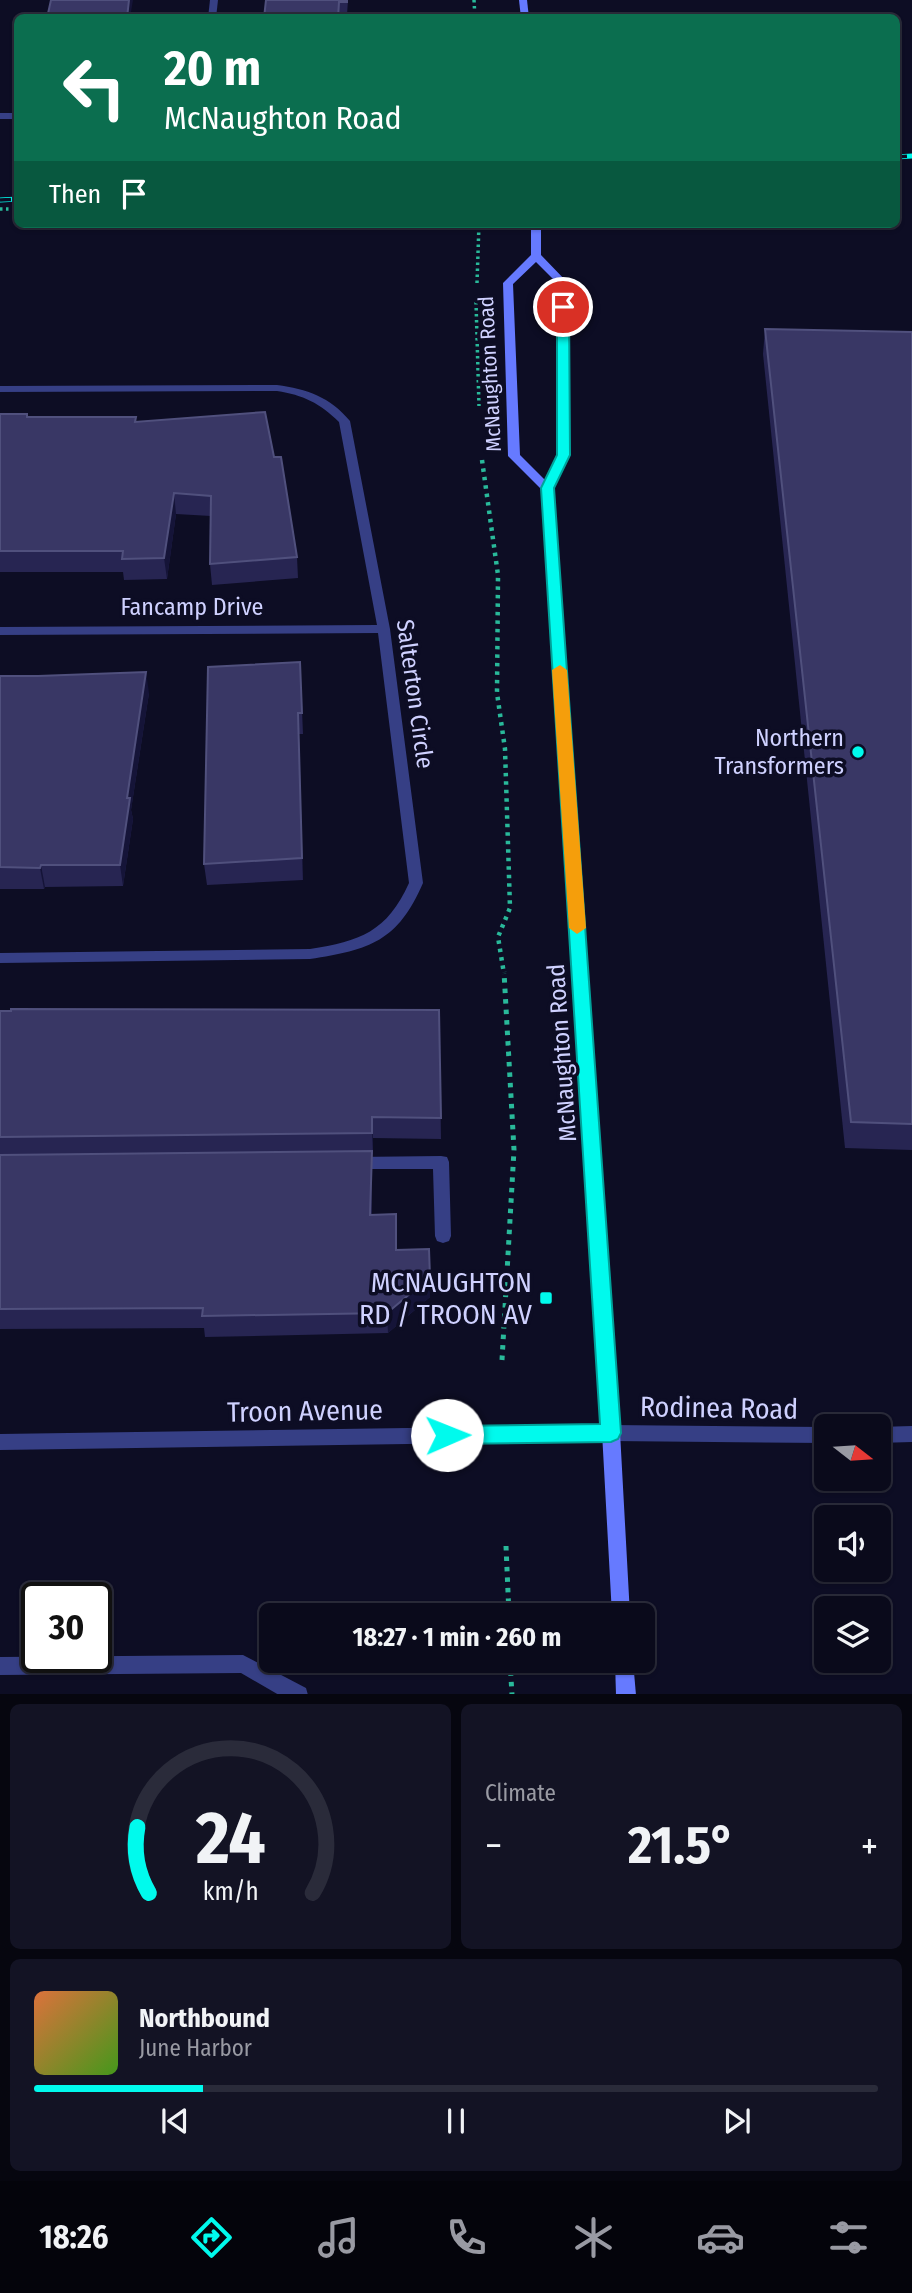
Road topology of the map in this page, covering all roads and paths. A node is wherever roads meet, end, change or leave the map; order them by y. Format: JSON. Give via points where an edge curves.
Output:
{"nodes":[{"id":1,"x":479,"y":228,"type":"edge"},
{"id":2,"x":536,"y":228,"type":"edge"},
{"id":3,"x":536,"y":256,"type":"junction"},
{"id":4,"x":0,"y":389,"type":"edge"},
{"id":5,"x":480,"y":419,"type":"dead end"},
{"id":6,"x":482,"y":456,"type":"dead end"},
{"id":7,"x":547,"y":488,"type":"junction"},
{"id":8,"x":384,"y":629,"type":"junction"},
{"id":9,"x":0,"y":631,"type":"edge"},
{"id":10,"x":0,"y":958,"type":"edge"},
{"id":11,"x":345,"y":1163,"type":"edge"},
{"id":12,"x":443,"y":1236,"type":"dead end"},
{"id":13,"x":502,"y":1360,"type":"dead end"},
{"id":14,"x":611,"y":1433,"type":"junction"},
{"id":15,"x":912,"y":1434,"type":"edge"},
{"id":16,"x":814,"y":1435,"type":"edge"},
{"id":17,"x":891,"y":1435,"type":"edge"},
{"id":18,"x":0,"y":1442,"type":"edge"},
{"id":19,"x":506,"y":1546,"type":"dead end"},
{"id":20,"x":508,"y":1603,"type":"edge"},
{"id":21,"x":620,"y":1603,"type":"edge"},
{"id":22,"x":0,"y":1666,"type":"edge"},
{"id":23,"x":511,"y":1673,"type":"edge"},
{"id":24,"x":625,"y":1673,"type":"edge"},
{"id":25,"x":297,"y":1694,"type":"edge"},
{"id":26,"x":512,"y":1694,"type":"edge"},
{"id":27,"x":626,"y":1694,"type":"edge"}],
"edges":[{"from":1,"to":5,"type":"path","via":[[475,316]]},
{"from":2,"to":3,"type":"street"},
{"from":3,"to":7,"type":"street","via":[[562,282],[564,455]]},
{"from":3,"to":7,"type":"street","name":"McNaughton Road","via":[[508,283],[514,456]]},
{"from":4,"to":8,"type":"street","name":"Salterton Circle","via":[[277,388],[308,392],[331,406],[344,421]]},
{"from":6,"to":13,"type":"path","via":[[499,575],[497,693],[505,749],[510,908],[498,937],[506,986],[514,1150]]},
{"from":7,"to":14,"type":"street","name":"McNaughton Road"},
{"from":8,"to":9,"type":"street","name":"Fancamp Drive"},
{"from":8,"to":10,"type":"street","name":"Salterton Circle","via":[[416,883],[407,908],[382,934],[339,950],[310,954]]},
{"from":11,"to":12,"type":"street","via":[[441,1162]]},
{"from":14,"to":16,"type":"street","name":"Rodinea Road"},
{"from":14,"to":18,"type":"street","name":"Troon Avenue"},
{"from":14,"to":21,"type":"street","name":"McNaughton Road"},
{"from":15,"to":17,"type":"street"},
{"from":19,"to":20,"type":"path"},
{"from":22,"to":25,"type":"street","via":[[243,1664]]},
{"from":23,"to":26,"type":"path"},
{"from":24,"to":27,"type":"street"}]}
